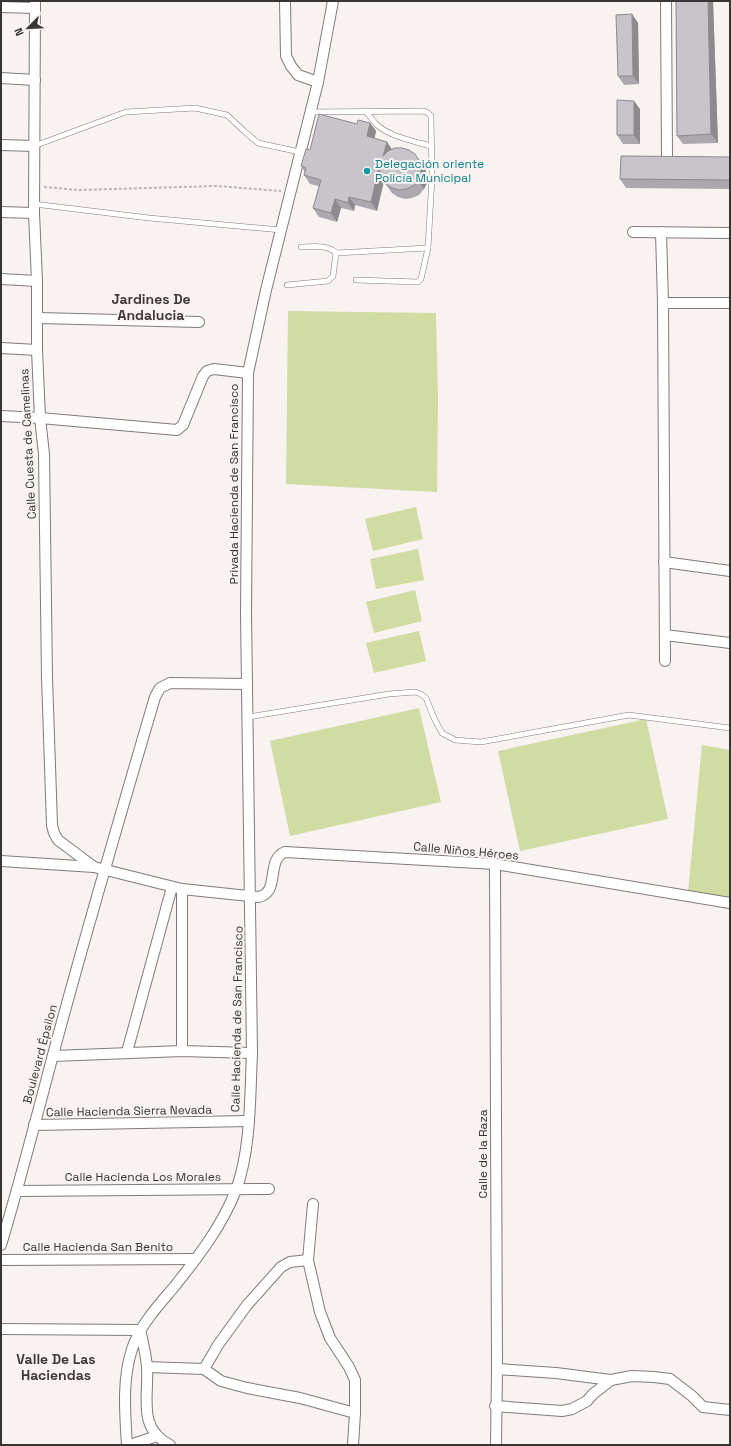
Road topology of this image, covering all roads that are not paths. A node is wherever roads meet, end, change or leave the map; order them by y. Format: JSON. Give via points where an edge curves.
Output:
{"nodes":[{"id":1,"x":286,"y":1,"type":"edge"},
{"id":2,"x":332,"y":1,"type":"edge"},
{"id":3,"x":666,"y":1,"type":"edge"},
{"id":4,"x":35,"y":4,"type":"edge"},
{"id":5,"x":1,"y":7,"type":"edge"},
{"id":6,"x":1,"y":78,"type":"edge"},
{"id":7,"x":34,"y":80,"type":"junction"},
{"id":8,"x":318,"y":82,"type":"junction"},
{"id":9,"x":310,"y":112,"type":"junction"},
{"id":10,"x":366,"y":112,"type":"junction"},
{"id":11,"x":1,"y":145,"type":"edge"},
{"id":12,"x":34,"y":146,"type":"junction"},
{"id":13,"x":431,"y":146,"type":"junction"},
{"id":14,"x":300,"y":152,"type":"junction"},
{"id":15,"x":667,"y":158,"type":"edge"},
{"id":16,"x":34,"y":208,"type":"junction"},
{"id":17,"x":1,"y":212,"type":"edge"},
{"id":18,"x":281,"y":230,"type":"junction"},
{"id":19,"x":633,"y":232,"type":"dead end"},
{"id":20,"x":661,"y":232,"type":"junction"},
{"id":21,"x":730,"y":232,"type":"edge"},
{"id":22,"x":301,"y":247,"type":"dead end"},
{"id":23,"x":428,"y":248,"type":"junction"},
{"id":24,"x":336,"y":253,"type":"junction"},
{"id":25,"x":1,"y":279,"type":"edge"},
{"id":26,"x":356,"y":280,"type":"dead end"},
{"id":27,"x":37,"y":281,"type":"junction"},
{"id":28,"x":287,"y":285,"type":"dead end"},
{"id":29,"x":663,"y":303,"type":"junction"},
{"id":30,"x":730,"y":303,"type":"edge"},
{"id":31,"x":38,"y":318,"type":"junction"},
{"id":32,"x":199,"y":322,"type":"dead end"},
{"id":33,"x":1,"y":348,"type":"edge"},
{"id":34,"x":37,"y":350,"type":"junction"},
{"id":35,"x":248,"y":373,"type":"junction"},
{"id":36,"x":1,"y":416,"type":"edge"},
{"id":37,"x":40,"y":418,"type":"junction"},
{"id":38,"x":664,"y":562,"type":"junction"},
{"id":39,"x":730,"y":571,"type":"edge"},
{"id":40,"x":665,"y":635,"type":"junction"},
{"id":41,"x":730,"y":643,"type":"edge"},
{"id":42,"x":665,"y":661,"type":"dead end"},
{"id":43,"x":247,"y":684,"type":"junction"},
{"id":44,"x":248,"y":716,"type":"junction"},
{"id":45,"x":730,"y":728,"type":"edge"},
{"id":46,"x":1,"y":860,"type":"edge"},
{"id":47,"x":495,"y":864,"type":"junction"},
{"id":48,"x":94,"y":866,"type":"junction"},
{"id":49,"x":104,"y":870,"type":"junction"},
{"id":50,"x":177,"y":888,"type":"junction"},
{"id":51,"x":251,"y":896,"type":"junction"},
{"id":52,"x":730,"y":903,"type":"edge"},
{"id":53,"x":182,"y":1051,"type":"junction"},
{"id":54,"x":127,"y":1052,"type":"junction"},
{"id":55,"x":252,"y":1053,"type":"junction"},
{"id":56,"x":53,"y":1056,"type":"junction"},
{"id":57,"x":249,"y":1121,"type":"junction"},
{"id":58,"x":34,"y":1126,"type":"junction"},
{"id":59,"x":236,"y":1189,"type":"junction"},
{"id":60,"x":269,"y":1189,"type":"dead end"},
{"id":61,"x":17,"y":1191,"type":"junction"},
{"id":62,"x":313,"y":1204,"type":"dead end"},
{"id":63,"x":1,"y":1245,"type":"edge"},
{"id":64,"x":196,"y":1259,"type":"junction"},
{"id":65,"x":1,"y":1260,"type":"edge"},
{"id":66,"x":308,"y":1260,"type":"junction"},
{"id":67,"x":1,"y":1329,"type":"edge"},
{"id":68,"x":140,"y":1330,"type":"junction"},
{"id":69,"x":147,"y":1367,"type":"junction"},
{"id":70,"x":204,"y":1369,"type":"junction"},
{"id":71,"x":497,"y":1369,"type":"junction"},
{"id":72,"x":611,"y":1380,"type":"junction"},
{"id":73,"x":495,"y":1406,"type":"junction"},
{"id":74,"x":730,"y":1410,"type":"edge"},
{"id":75,"x":355,"y":1413,"type":"junction"},
{"id":76,"x":157,"y":1436,"type":"junction"},
{"id":77,"x":144,"y":1443,"type":"edge"},
{"id":78,"x":126,"y":1445,"type":"edge"},
{"id":79,"x":130,"y":1445,"type":"edge"},
{"id":80,"x":170,"y":1445,"type":"edge"},
{"id":81,"x":353,"y":1445,"type":"edge"},
{"id":82,"x":496,"y":1445,"type":"edge"}],
"edges":[{"from":1,"to":8,"type":"street","via":[[286,56],[298,75]]},
{"from":2,"to":8,"type":"street","name":"Privada Hacienda de San Francisco"},
{"from":3,"to":15,"type":"street"},
{"from":4,"to":5,"type":"street"},
{"from":4,"to":7,"type":"street","name":"Calle Cuesta de Camelinas"},
{"from":6,"to":7,"type":"street"},
{"from":7,"to":12,"type":"street","name":"Calle Cuesta de Camelinas"},
{"from":8,"to":9,"type":"street","name":"Privada Hacienda de San Francisco"},
{"from":9,"to":10,"type":"lane"},
{"from":9,"to":14,"type":"street","name":"Privada Hacienda de San Francisco"},
{"from":10,"to":13,"type":"lane","via":[[385,130]]},
{"from":10,"to":13,"type":"lane","via":[[428,113],[431,116]]},
{"from":11,"to":12,"type":"street"},
{"from":12,"to":14,"type":"lane","via":[[126,112],[195,108],[227,115],[258,143]]},
{"from":12,"to":16,"type":"street","name":"Calle Cuesta de Camelinas"},
{"from":13,"to":23,"type":"lane"},
{"from":14,"to":18,"type":"street","name":"Privada Hacienda de San Francisco"},
{"from":16,"to":17,"type":"street"},
{"from":16,"to":18,"type":"lane"},
{"from":16,"to":27,"type":"street","name":"Calle Cuesta de Camelinas"},
{"from":18,"to":35,"type":"street","name":"Privada Hacienda de San Francisco"},
{"from":19,"to":20,"type":"street"},
{"from":20,"to":21,"type":"street"},
{"from":20,"to":29,"type":"street"},
{"from":22,"to":24,"type":"lane","via":[[329,247]]},
{"from":23,"to":24,"type":"lane"},
{"from":23,"to":26,"type":"lane","via":[[421,279],[418,282]]},
{"from":24,"to":28,"type":"lane","via":[[334,276],[328,281]]},
{"from":25,"to":27,"type":"street"},
{"from":27,"to":31,"type":"street","name":"Calle Cuesta de Camelinas"},
{"from":29,"to":30,"type":"street"},
{"from":29,"to":38,"type":"street"},
{"from":31,"to":32,"type":"street"},
{"from":31,"to":34,"type":"street","name":"Calle Cuesta de Camelinas"},
{"from":33,"to":34,"type":"street"},
{"from":34,"to":37,"type":"street","name":"Calle Cuesta de Camelinas"},
{"from":35,"to":37,"type":"street","via":[[214,369],[208,371],[203,376],[183,425],[177,430]]},
{"from":35,"to":43,"type":"street","name":"Privada Hacienda de San Francisco"},
{"from":36,"to":37,"type":"street"},
{"from":37,"to":48,"type":"street","name":"Calle Cuesta de Camelinas","via":[[44,454],[52,825],[58,840]]},
{"from":38,"to":39,"type":"street"},
{"from":38,"to":40,"type":"street"},
{"from":40,"to":41,"type":"street"},
{"from":40,"to":42,"type":"street"},
{"from":43,"to":44,"type":"street","name":"Privada Hacienda de San Francisco"},
{"from":43,"to":49,"type":"street","name":"Boulevard Épsilon","via":[[170,683],[160,688],[155,697]]},
{"from":44,"to":45,"type":"lane","via":[[415,692],[426,698],[442,733],[455,740],[481,742],[629,715]]},
{"from":44,"to":51,"type":"street","name":"Privada Hacienda de San Francisco"},
{"from":46,"to":48,"type":"street"},
{"from":47,"to":51,"type":"street","name":"Calle Niños Héroes","via":[[285,852],[275,862],[268,892],[264,896]]},
{"from":47,"to":52,"type":"street","name":"Calle Niños Héroes"},
{"from":47,"to":71,"type":"street","name":"Calle de la Raza"},
{"from":48,"to":49,"type":"street"},
{"from":49,"to":50,"type":"street"},
{"from":49,"to":56,"type":"street","name":"Boulevard Épsilon"},
{"from":50,"to":51,"type":"street"},
{"from":50,"to":53,"type":"street"},
{"from":50,"to":54,"type":"street"},
{"from":51,"to":55,"type":"street","name":"Calle Hacienda de San Francisco"},
{"from":53,"to":54,"type":"street"},
{"from":53,"to":55,"type":"street"},
{"from":54,"to":56,"type":"street"},
{"from":55,"to":57,"type":"street","name":"Calle Hacienda de San Francisco"},
{"from":56,"to":58,"type":"street","name":"Boulevard Épsilon"},
{"from":57,"to":58,"type":"street","name":"Calle Hacienda Sierra Nevada"},
{"from":57,"to":59,"type":"street","name":"Calle Hacienda de San Francisco"},
{"from":58,"to":61,"type":"street","name":"Boulevard Épsilon"},
{"from":59,"to":60,"type":"street","name":"Calle Hacienda Los Morales"},
{"from":59,"to":61,"type":"street","name":"Calle Hacienda Los Morales"},
{"from":59,"to":64,"type":"street","name":"Calle Hacienda de San Francisco","via":[[226,1213]]},
{"from":61,"to":63,"type":"street","name":"Boulevard Épsilon"},
{"from":62,"to":66,"type":"street"},
{"from":64,"to":65,"type":"street","name":"Calle Hacienda San Benito"},
{"from":64,"to":68,"type":"street","name":"Calle Hacienda de San Francisco"},
{"from":66,"to":70,"type":"street","via":[[290,1262],[281,1267],[247,1305],[218,1344]]},
{"from":66,"to":75,"type":"street","via":[[320,1312],[330,1338],[350,1367],[355,1380]]},
{"from":67,"to":68,"type":"street"},
{"from":68,"to":69,"type":"street"},
{"from":68,"to":78,"type":"street","name":"Calle Hacienda de San Francisco","via":[[132,1349],[124,1398]]},
{"from":69,"to":70,"type":"street"},
{"from":69,"to":76,"type":"street","via":[[147,1417]]},
{"from":70,"to":75,"type":"street","via":[[221,1380],[247,1388],[300,1398]]},
{"from":71,"to":72,"type":"street"},
{"from":71,"to":73,"type":"street","name":"Calle de la Raza"},
{"from":72,"to":73,"type":"street","via":[[587,1401],[572,1409],[562,1411]]},
{"from":72,"to":74,"type":"street","via":[[632,1376],[670,1379],[703,1406]]},
{"from":73,"to":82,"type":"street","name":"Calle de la Raza"},
{"from":75,"to":81,"type":"street"},
{"from":76,"to":77,"type":"street"},
{"from":76,"to":80,"type":"street"},
{"from":77,"to":79,"type":"street"}]}
